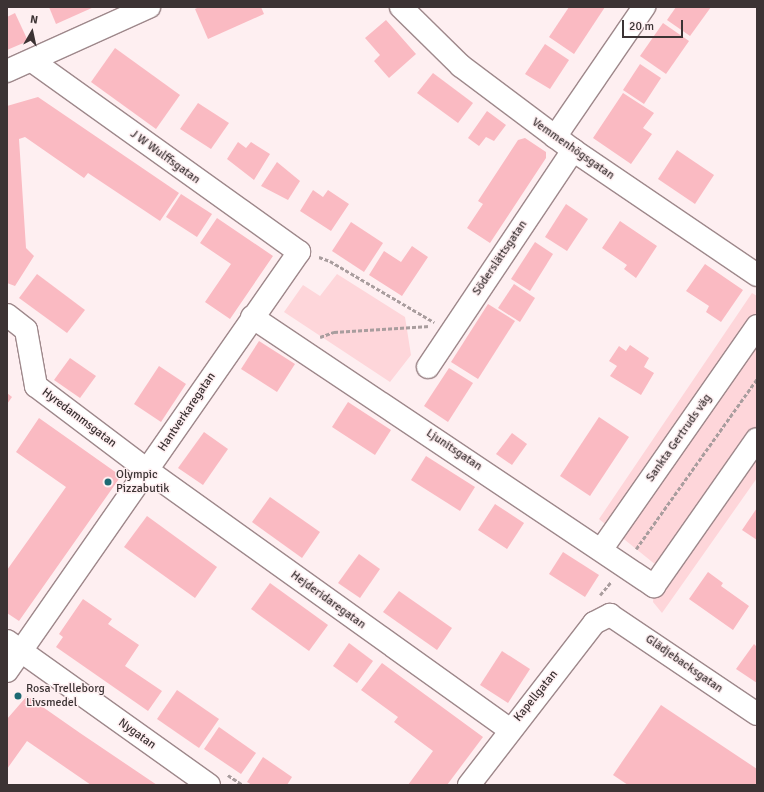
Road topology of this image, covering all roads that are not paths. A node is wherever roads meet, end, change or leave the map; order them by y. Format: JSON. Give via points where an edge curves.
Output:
{"nodes":[{"id":1,"x":149,"y":7,"type":"edge"},
{"id":2,"x":401,"y":7,"type":"edge"},
{"id":3,"x":644,"y":7,"type":"edge"},
{"id":4,"x":32,"y":62,"type":"junction"},
{"id":5,"x":7,"y":71,"type":"edge"},
{"id":6,"x":555,"y":137,"type":"junction"},
{"id":7,"x":573,"y":150,"type":"junction"},
{"id":8,"x":299,"y":252,"type":"joint"},
{"id":9,"x":757,"y":275,"type":"edge"},
{"id":10,"x":7,"y":315,"type":"edge"},
{"id":11,"x":252,"y":317,"type":"junction"},
{"id":12,"x":757,"y":326,"type":"edge"},
{"id":13,"x":428,"y":367,"type":"dead end"},
{"id":14,"x":757,"y":439,"type":"edge"},
{"id":15,"x":147,"y":470,"type":"junction"},
{"id":16,"x":601,"y":550,"type":"junction"},
{"id":17,"x":610,"y":615,"type":"joint"},
{"id":18,"x":14,"y":645,"type":"edge"},
{"id":19,"x":7,"y":671,"type":"edge"},
{"id":20,"x":757,"y":714,"type":"edge"},
{"id":21,"x":509,"y":729,"type":"junction"},
{"id":22,"x":209,"y":785,"type":"edge"},
{"id":23,"x":470,"y":785,"type":"edge"}],
"edges":[{"from":1,"to":4,"type":"street"},
{"from":2,"to":6,"type":"street","name":"Vemmenhögsgatan","via":[[461,66]]},
{"from":3,"to":6,"type":"street"},
{"from":4,"to":5,"type":"street"},
{"from":4,"to":8,"type":"street","name":"J W Wulffsgatan"},
{"from":6,"to":7,"type":"street","name":"Vemmenhögsgatan"},
{"from":7,"to":9,"type":"street","name":"Vemmenhögsgatan"},
{"from":7,"to":13,"type":"street","name":"Söderslättsgatan"},
{"from":8,"to":11,"type":"street","name":"Hantverkaregatan"},
{"from":10,"to":15,"type":"street","name":"Hyredammsgatan","via":[[26,330],[36,386]]},
{"from":11,"to":15,"type":"street","name":"Hantverkaregatan"},
{"from":11,"to":16,"type":"street","name":"Ljunitsgatan"},
{"from":12,"to":16,"type":"street","name":"Sankta Gertruds väg"},
{"from":14,"to":16,"type":"street","name":"Ljunitsgatan","via":[[654,586]]},
{"from":15,"to":18,"type":"street","name":"Hantverkaregatan"},
{"from":15,"to":21,"type":"street","name":"Hejderidaregatan"},
{"from":17,"to":20,"type":"street","name":"Glädjebacksgatan"},
{"from":17,"to":21,"type":"street","name":"Kapellgatan","via":[[594,623]]},
{"from":18,"to":19,"type":"street","name":"Hantverkaregatan"},
{"from":18,"to":22,"type":"street","name":"Nygatan"},
{"from":21,"to":23,"type":"street","name":"Kapellgatan"}]}
